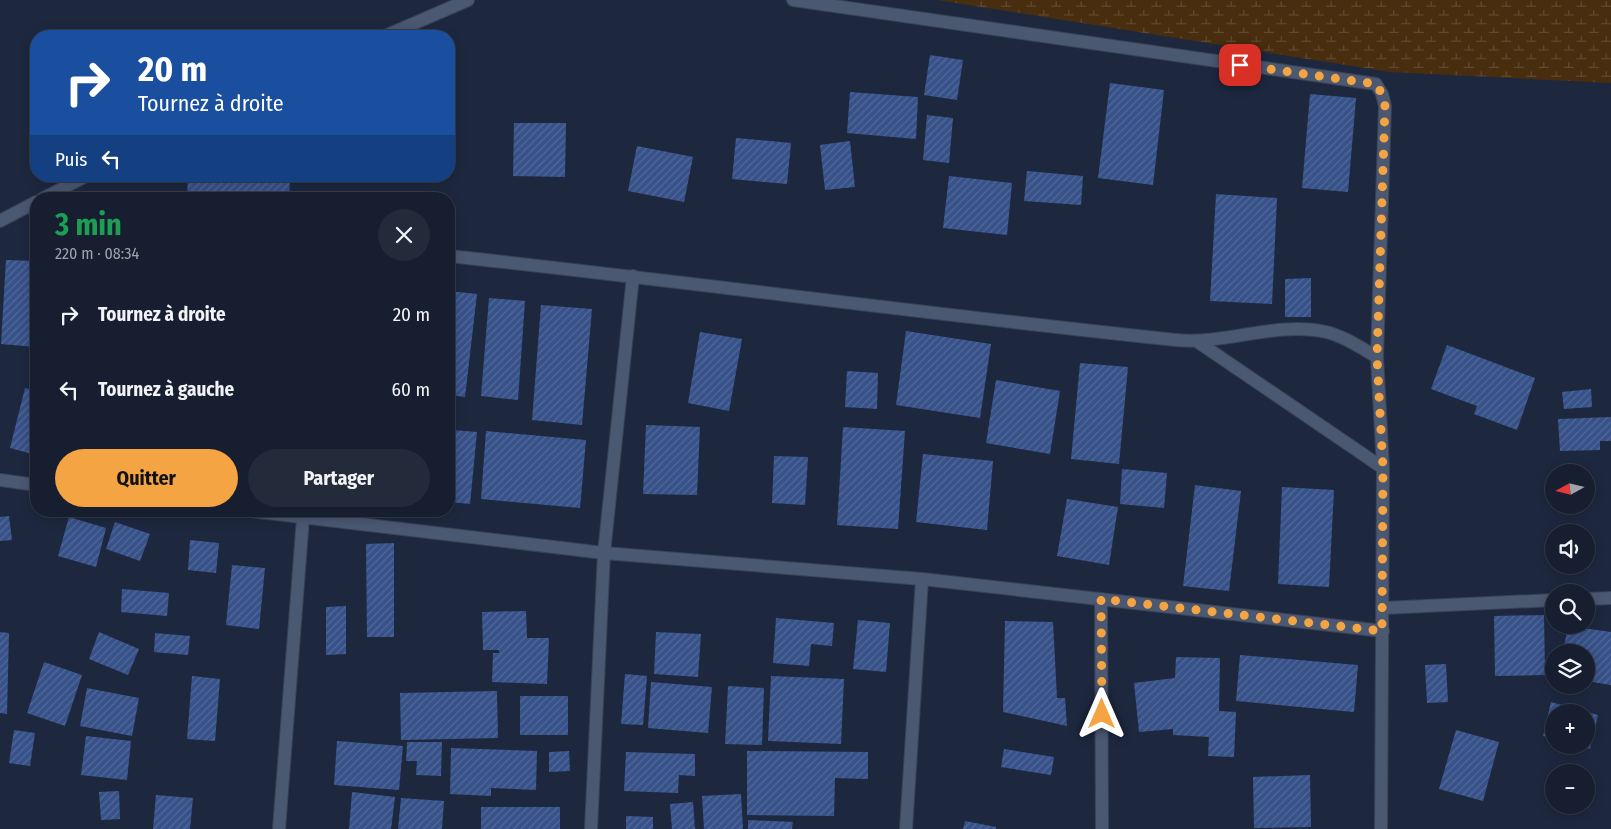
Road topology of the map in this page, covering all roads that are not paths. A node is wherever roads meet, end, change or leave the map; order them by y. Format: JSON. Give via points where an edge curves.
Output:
{"nodes":[{"id":1,"x":468,"y":0,"type":"edge"},
{"id":2,"x":793,"y":0,"type":"edge"},
{"id":3,"x":399,"y":30,"type":"edge"},
{"id":4,"x":75,"y":182,"type":"edge"},
{"id":5,"x":55,"y":192,"type":"edge"},
{"id":6,"x":30,"y":205,"type":"edge"},
{"id":7,"x":19,"y":211,"type":"junction"},
{"id":8,"x":30,"y":212,"type":"edge"},
{"id":9,"x":0,"y":221,"type":"edge"},
{"id":10,"x":455,"y":257,"type":"edge"},
{"id":11,"x":633,"y":276,"type":"junction"},
{"id":12,"x":1198,"y":342,"type":"junction"},
{"id":13,"x":1377,"y":357,"type":"junction"},
{"id":14,"x":1383,"y":468,"type":"junction"},
{"id":15,"x":0,"y":480,"type":"edge"},
{"id":16,"x":30,"y":484,"type":"edge"},
{"id":17,"x":296,"y":517,"type":"edge"},
{"id":18,"x":303,"y":518,"type":"junction"},
{"id":19,"x":604,"y":553,"type":"junction"},
{"id":20,"x":922,"y":579,"type":"junction"},
{"id":21,"x":1611,"y":598,"type":"edge"},
{"id":22,"x":1101,"y":599,"type":"junction"},
{"id":23,"x":1595,"y":599,"type":"edge"},
{"id":24,"x":1545,"y":600,"type":"edge"},
{"id":25,"x":1383,"y":608,"type":"junction"},
{"id":26,"x":1382,"y":631,"type":"junction"},
{"id":27,"x":279,"y":829,"type":"edge"},
{"id":28,"x":590,"y":829,"type":"edge"},
{"id":29,"x":906,"y":829,"type":"edge"},
{"id":30,"x":1102,"y":829,"type":"edge"},
{"id":31,"x":1381,"y":829,"type":"edge"}],
"edges":[{"from":1,"to":3,"type":"street"},
{"from":2,"to":13,"type":"street","via":[[1376,84],[1385,106]]},
{"from":4,"to":5,"type":"street"},
{"from":6,"to":7,"type":"street"},
{"from":7,"to":8,"type":"street"},
{"from":7,"to":9,"type":"street"},
{"from":10,"to":11,"type":"street"},
{"from":11,"to":12,"type":"street"},
{"from":11,"to":19,"type":"street"},
{"from":12,"to":13,"type":"street","via":[[1256,333],[1326,332]]},
{"from":12,"to":14,"type":"street"},
{"from":13,"to":14,"type":"street"},
{"from":14,"to":25,"type":"street"},
{"from":15,"to":16,"type":"street"},
{"from":17,"to":18,"type":"street"},
{"from":18,"to":19,"type":"street"},
{"from":18,"to":27,"type":"street"},
{"from":19,"to":20,"type":"street"},
{"from":19,"to":28,"type":"street"},
{"from":20,"to":22,"type":"street"},
{"from":20,"to":29,"type":"street"},
{"from":21,"to":23,"type":"street"},
{"from":22,"to":26,"type":"street"},
{"from":22,"to":30,"type":"street"},
{"from":24,"to":25,"type":"street"},
{"from":25,"to":26,"type":"street"},
{"from":26,"to":31,"type":"street"}]}
